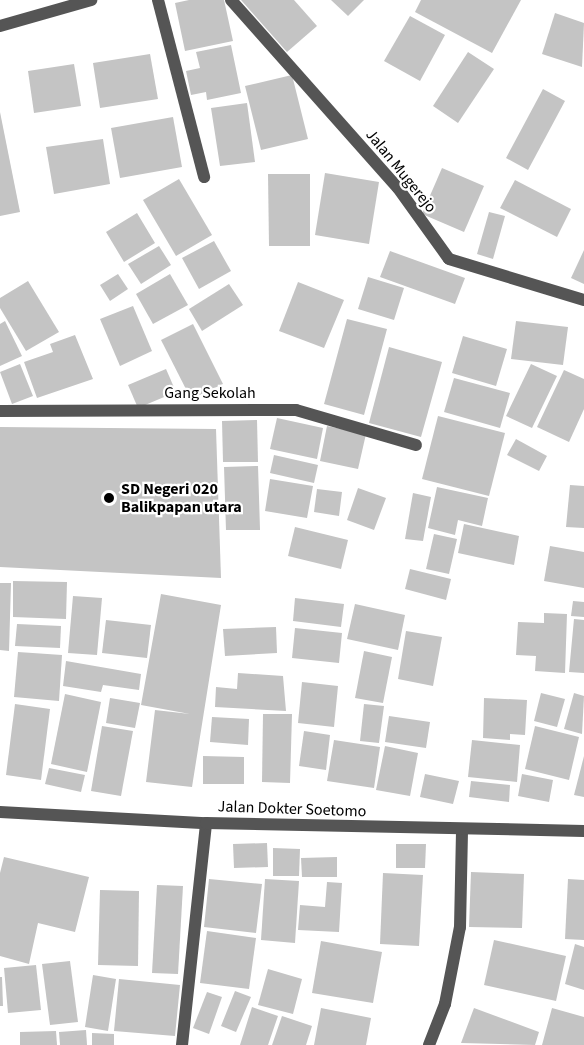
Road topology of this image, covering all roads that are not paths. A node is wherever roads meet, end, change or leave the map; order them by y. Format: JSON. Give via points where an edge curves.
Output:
{"nodes":[{"id":1,"x":91,"y":0,"type":"edge"},
{"id":2,"x":158,"y":0,"type":"edge"},
{"id":3,"x":231,"y":0,"type":"edge"},
{"id":4,"x":0,"y":26,"type":"edge"},
{"id":5,"x":204,"y":177,"type":"dead end"},
{"id":6,"x":584,"y":300,"type":"edge"},
{"id":7,"x":0,"y":411,"type":"edge"},
{"id":8,"x":416,"y":445,"type":"dead end"},
{"id":9,"x":0,"y":812,"type":"edge"},
{"id":10,"x":206,"y":823,"type":"junction"},
{"id":11,"x":462,"y":830,"type":"junction"},
{"id":12,"x":584,"y":831,"type":"edge"},
{"id":13,"x":182,"y":1045,"type":"edge"},
{"id":14,"x":429,"y":1045,"type":"edge"}],
"edges":[{"from":1,"to":4,"type":"street"},
{"from":2,"to":5,"type":"street"},
{"from":3,"to":6,"type":"street","name":"Jalan Mugerejo","via":[[398,188],[449,259]]},
{"from":7,"to":8,"type":"street","name":"Gang Sekolah","via":[[296,410]]},
{"from":9,"to":10,"type":"street","name":"Jalan Dokter Soetomo"},
{"from":10,"to":11,"type":"street","name":"Jalan Dokter Soetomo"},
{"from":10,"to":13,"type":"street"},
{"from":11,"to":12,"type":"street","name":"Jalan Dokter Soetomo"},
{"from":11,"to":14,"type":"street","via":[[460,927],[445,1004]]}]}
